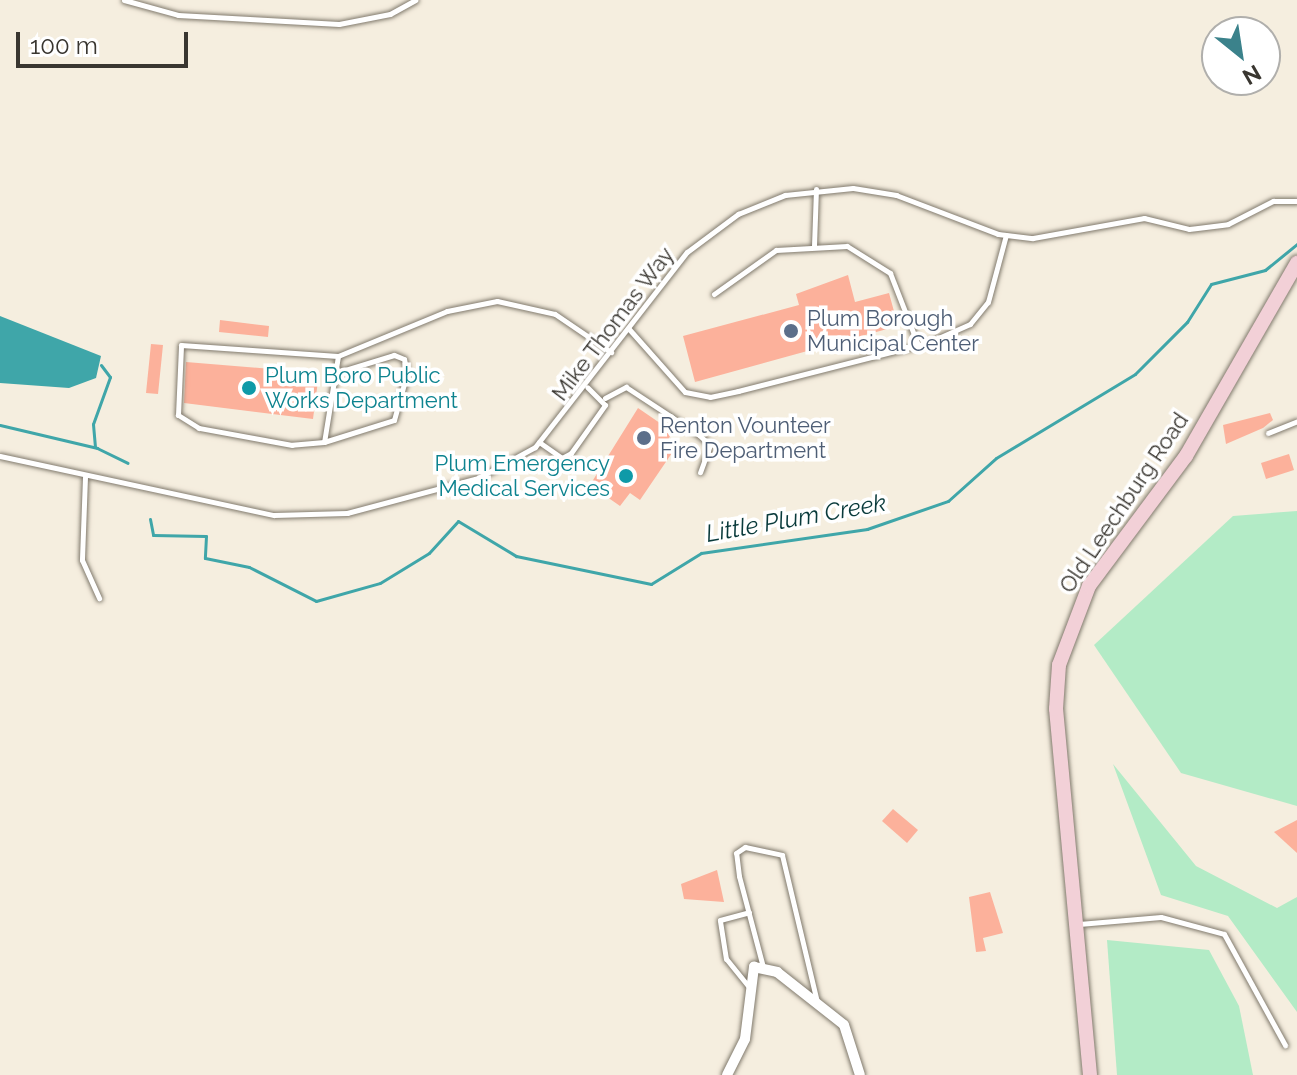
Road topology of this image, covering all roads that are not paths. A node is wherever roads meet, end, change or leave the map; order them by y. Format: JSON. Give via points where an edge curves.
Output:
{"nodes":[{"id":1,"x":124,"y":0,"type":"edge"},
{"id":2,"x":415,"y":0,"type":"edge"},
{"id":3,"x":816,"y":189,"type":"junction"},
{"id":4,"x":1297,"y":201,"type":"edge"},
{"id":5,"x":1006,"y":235,"type":"junction"},
{"id":6,"x":814,"y":246,"type":"junction"},
{"id":7,"x":1297,"y":263,"type":"edge"},
{"id":8,"x":1291,"y":291,"type":"edge"},
{"id":9,"x":714,"y":294,"type":"dead end"},
{"id":10,"x":629,"y":329,"type":"junction"},
{"id":11,"x":918,"y":345,"type":"junction"},
{"id":12,"x":611,"y":352,"type":"junction"},
{"id":13,"x":338,"y":356,"type":"junction"},
{"id":14,"x":335,"y":373,"type":"junction"},
{"id":15,"x":587,"y":387,"type":"junction"},
{"id":16,"x":605,"y":398,"type":"junction"},
{"id":17,"x":1297,"y":421,"type":"edge"},
{"id":18,"x":1268,"y":433,"type":"dead end"},
{"id":19,"x":324,"y":442,"type":"junction"},
{"id":20,"x":539,"y":442,"type":"junction"},
{"id":21,"x":0,"y":456,"type":"edge"},
{"id":22,"x":700,"y":472,"type":"dead end"},
{"id":23,"x":85,"y":477,"type":"junction"},
{"id":24,"x":99,"y":598,"type":"dead end"},
{"id":25,"x":749,"y":912,"type":"junction"},
{"id":26,"x":1078,"y":924,"type":"junction"},
{"id":27,"x":764,"y":968,"type":"junction"},
{"id":28,"x":749,"y":987,"type":"junction"},
{"id":29,"x":817,"y":1003,"type":"junction"},
{"id":30,"x":1285,"y":1045,"type":"dead end"},
{"id":31,"x":727,"y":1075,"type":"edge"},
{"id":32,"x":860,"y":1075,"type":"edge"},
{"id":33,"x":1090,"y":1075,"type":"edge"}],
"edges":[{"from":1,"to":2,"type":"lane","via":[[178,15],[339,24]]},
{"from":3,"to":5,"type":"lane","name":"Mike Thomas Way","via":[[896,195]]},
{"from":3,"to":6,"type":"lane"},
{"from":3,"to":10,"type":"lane","name":"Mike Thomas Way","via":[[738,214],[687,252]]},
{"from":4,"to":5,"type":"lane","name":"Mike Thomas Way","via":[[1273,201],[1228,224],[1189,229],[1144,218],[1044,236]]},
{"from":5,"to":11,"type":"lane","via":[[988,302],[970,324]]},
{"from":6,"to":9,"type":"lane","via":[[776,250]]},
{"from":6,"to":11,"type":"lane","via":[[847,246],[878,261],[903,300]]},
{"from":7,"to":8,"type":"street","name":"Old Leechburg Road"},
{"from":8,"to":26,"type":"street","name":"Old Leechburg Road","via":[[1186,456],[1089,586],[1071,625],[1056,709]]},
{"from":10,"to":11,"type":"lane","via":[[685,392],[710,397]]},
{"from":10,"to":12,"type":"lane","name":"Mike Thomas Way"},
{"from":12,"to":13,"type":"lane","via":[[555,314],[497,301],[447,311]]},
{"from":12,"to":15,"type":"lane","name":"Mike Thomas Way"},
{"from":13,"to":14,"type":"lane"},
{"from":13,"to":19,"type":"lane","via":[[181,345],[178,415],[187,426],[292,445]]},
{"from":14,"to":19,"type":"lane"},
{"from":14,"to":19,"type":"lane","via":[[394,355],[404,359],[407,373],[394,420]]},
{"from":15,"to":16,"type":"lane"},
{"from":15,"to":20,"type":"lane","name":"Mike Thomas Way"},
{"from":16,"to":20,"type":"lane","via":[[571,453],[562,458]]},
{"from":16,"to":22,"type":"lane","via":[[626,387],[699,435],[710,445]]},
{"from":17,"to":18,"type":"lane"},
{"from":20,"to":23,"type":"lane","name":"Mike Thomas Way","via":[[478,478],[347,513],[274,515]]},
{"from":21,"to":23,"type":"lane","name":"Mike Thomas Way"},
{"from":23,"to":24,"type":"lane","via":[[82,560]]},
{"from":25,"to":27,"type":"lane"},
{"from":25,"to":28,"type":"lane","via":[[720,920],[726,959]]},
{"from":25,"to":29,"type":"lane","via":[[736,853],[770,849],[782,855],[796,937]]},
{"from":26,"to":30,"type":"lane","via":[[1161,917],[1224,934]]},
{"from":26,"to":33,"type":"street","name":"Old Leechburg Road"},
{"from":27,"to":28,"type":"street","via":[[754,967]]},
{"from":27,"to":29,"type":"street"},
{"from":28,"to":31,"type":"street","via":[[745,1039]]},
{"from":29,"to":32,"type":"street","via":[[844,1025]]}]}
